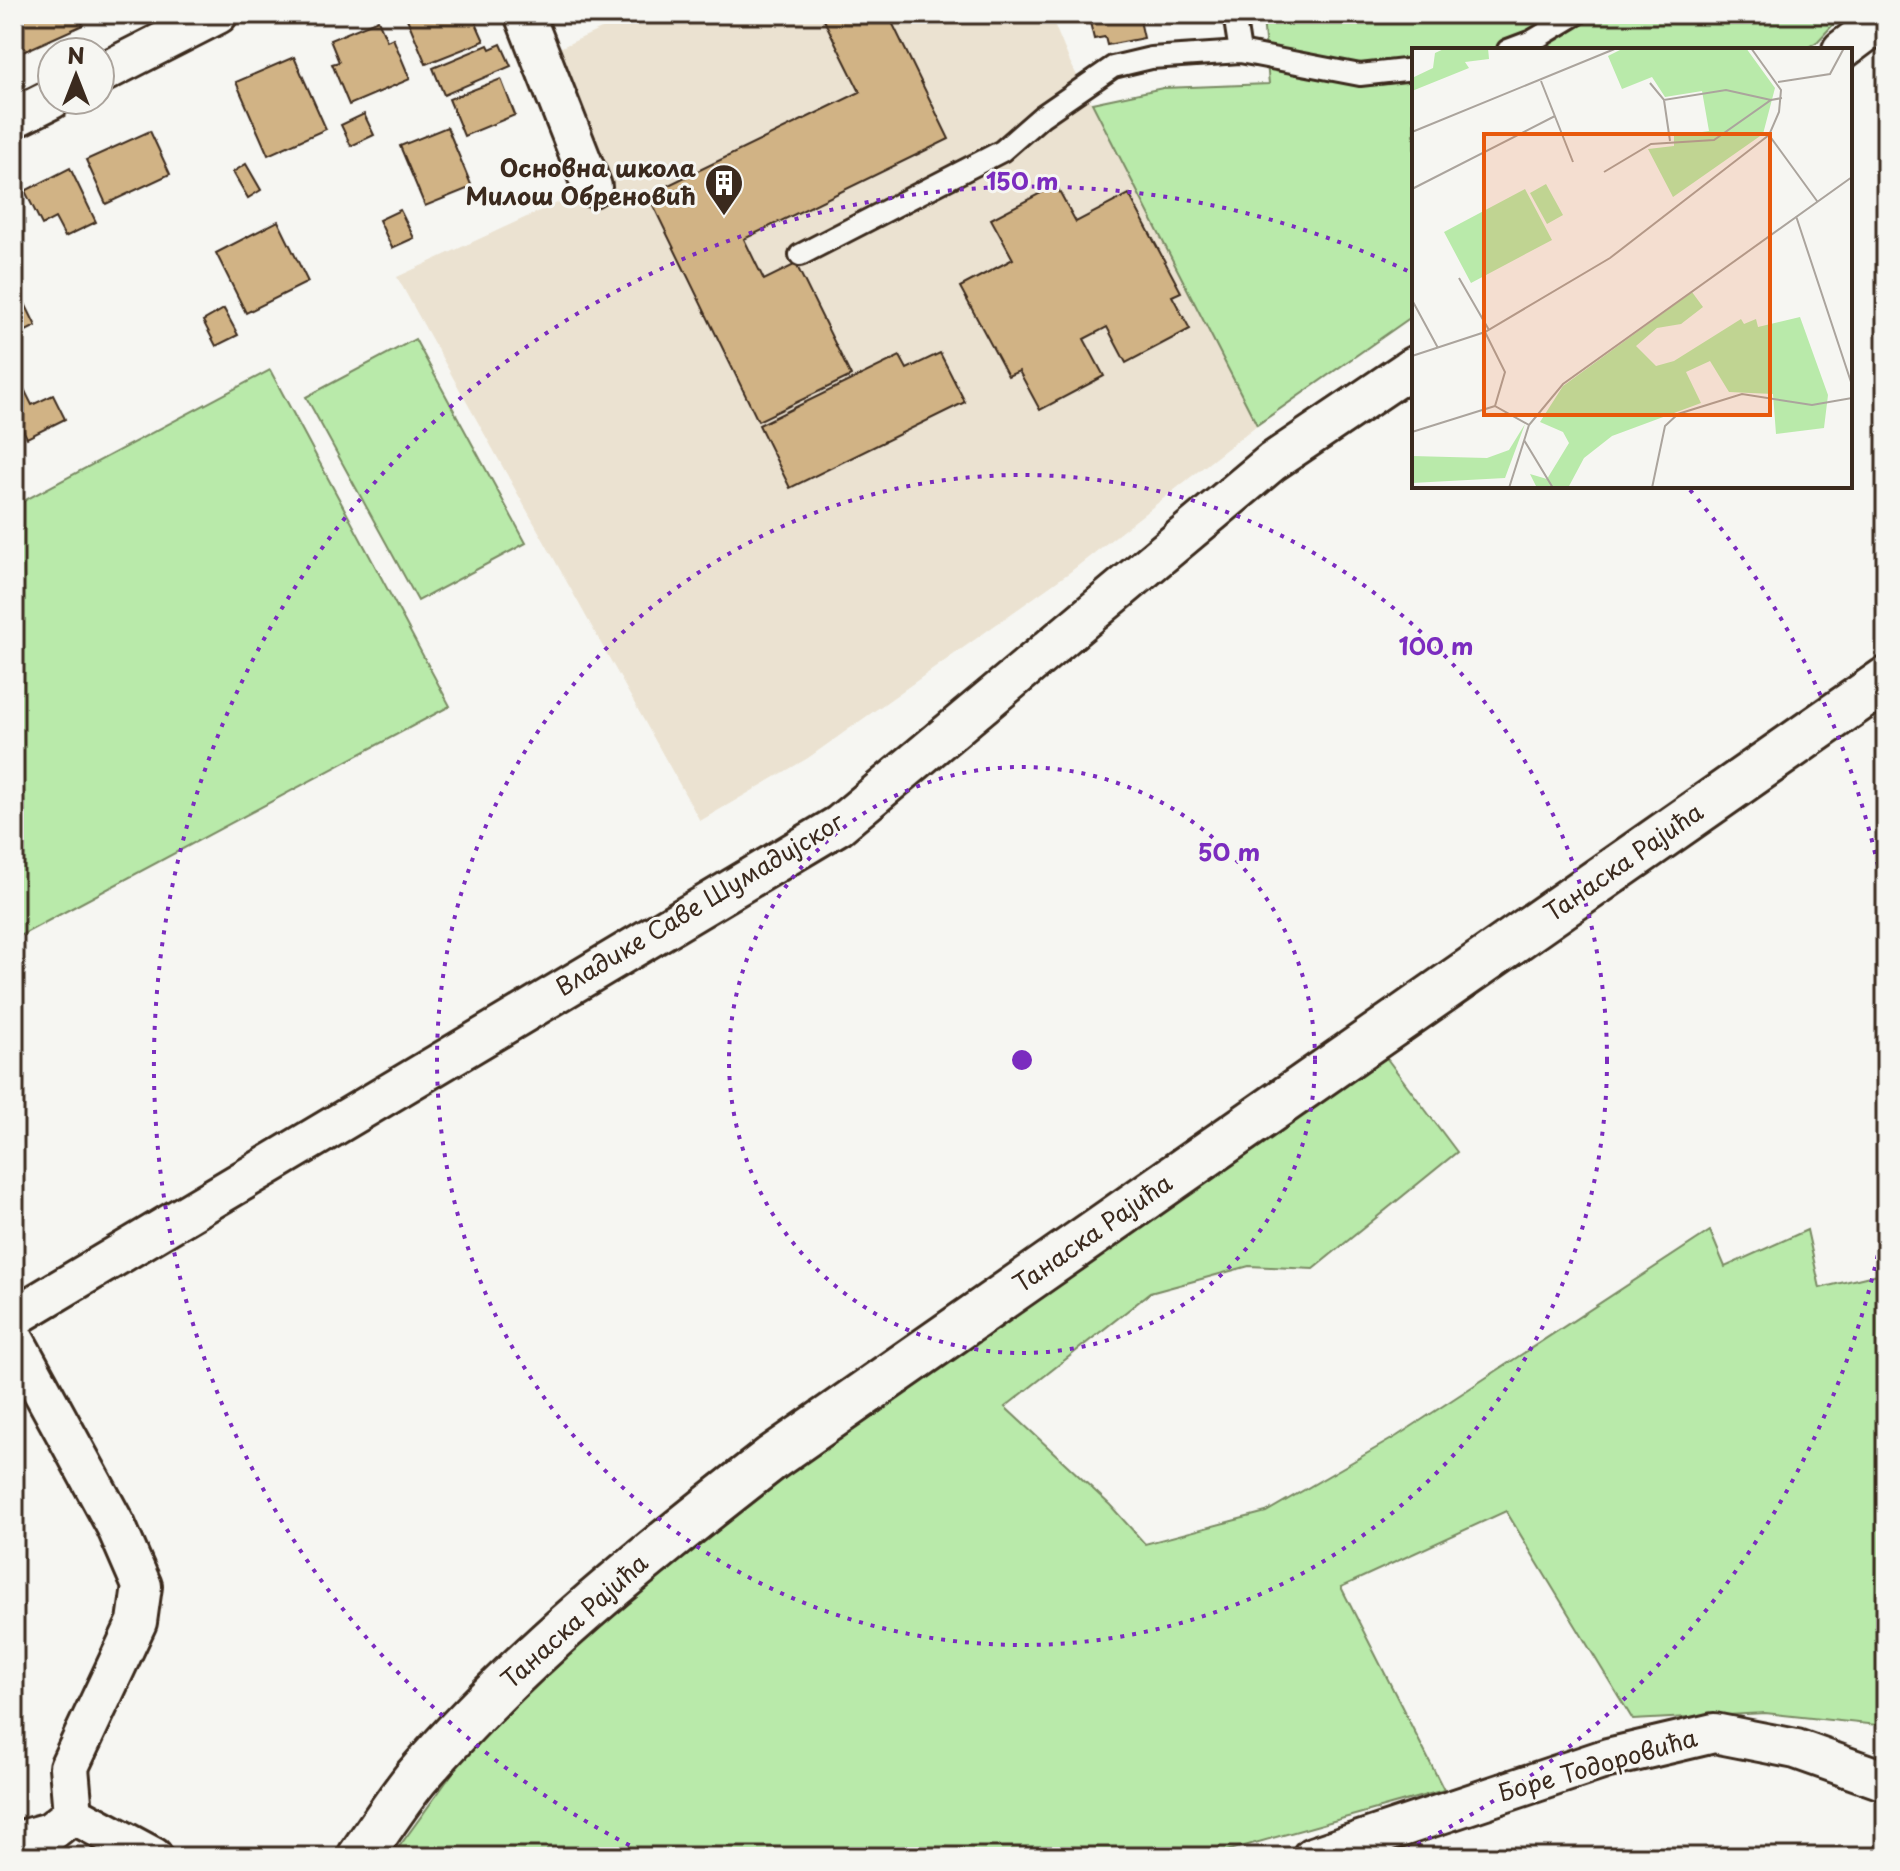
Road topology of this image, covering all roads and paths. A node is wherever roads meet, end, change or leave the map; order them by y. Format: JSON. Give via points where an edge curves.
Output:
{"nodes":[{"id":1,"x":218,"y":14,"type":"edge"},
{"id":2,"x":524,"y":14,"type":"edge"},
{"id":3,"x":1234,"y":14,"type":"edge"},
{"id":4,"x":1577,"y":14,"type":"edge"},
{"id":5,"x":1886,"y":17,"type":"edge"},
{"id":6,"x":1513,"y":48,"type":"edge"},
{"id":7,"x":1845,"y":48,"type":"edge"},
{"id":8,"x":1240,"y":52,"type":"junction"},
{"id":9,"x":116,"y":66,"type":"edge"},
{"id":10,"x":1412,"y":69,"type":"edge"},
{"id":11,"x":36,"y":107,"type":"edge"},
{"id":12,"x":14,"y":118,"type":"edge"},
{"id":13,"x":592,"y":187,"type":"dead end"},
{"id":14,"x":800,"y":255,"type":"dead end"},
{"id":15,"x":1412,"y":367,"type":"edge"},
{"id":16,"x":1886,"y":680,"type":"edge"},
{"id":17,"x":18,"y":1310,"type":"edge"},
{"id":18,"x":1886,"y":1781,"type":"edge"},
{"id":19,"x":73,"y":1814,"type":"junction"},
{"id":20,"x":14,"y":1842,"type":"edge"},
{"id":21,"x":153,"y":1857,"type":"edge"},
{"id":22,"x":360,"y":1857,"type":"edge"},
{"id":23,"x":1312,"y":1857,"type":"edge"}],
"edges":[{"from":1,"to":9,"type":"street"},
{"from":2,"to":13,"type":"street"},
{"from":3,"to":8,"type":"lane"},
{"from":4,"to":6,"type":"lane"},
{"from":5,"to":7,"type":"street"},
{"from":8,"to":10,"type":"lane","via":[[1360,75]]},
{"from":8,"to":14,"type":"lane","via":[[1151,58],[1113,67],[1002,151]]},
{"from":11,"to":12,"type":"street"},
{"from":15,"to":17,"type":"street","name":"Владике Саве Шумадијског","via":[[1272,462],[839,825]]},
{"from":16,"to":22,"type":"street","name":"Танаска Рајића","via":[[772,1458],[646,1556],[522,1666],[415,1779]]},
{"from":17,"to":19,"type":"street","via":[[142,1586],[137,1622],[69,1767]]},
{"from":18,"to":23,"type":"street","name":"Боре Тодоровића","via":[[1796,1749],[1714,1733],[1608,1758]]},
{"from":19,"to":20,"type":"street","via":[[50,1832]]},
{"from":19,"to":21,"type":"street"}]}
